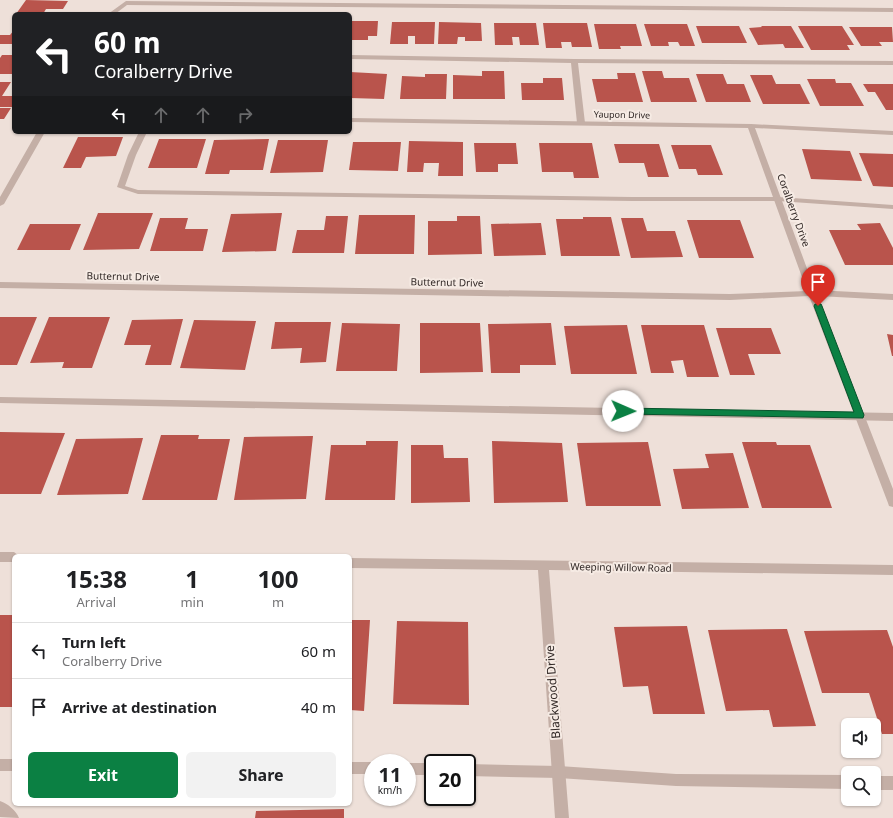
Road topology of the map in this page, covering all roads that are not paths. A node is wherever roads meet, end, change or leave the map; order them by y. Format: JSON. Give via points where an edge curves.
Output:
{"nodes":[{"id":1,"x":893,"y":10,"type":"edge"},
{"id":2,"x":114,"y":12,"type":"edge"},
{"id":3,"x":352,"y":57,"type":"edge"},
{"id":4,"x":574,"y":61,"type":"junction"},
{"id":5,"x":893,"y":63,"type":"edge"},
{"id":6,"x":352,"y":120,"type":"edge"},
{"id":7,"x":581,"y":123,"type":"junction"},
{"id":8,"x":751,"y":126,"type":"junction"},
{"id":9,"x":893,"y":133,"type":"edge"},
{"id":10,"x":40,"y":134,"type":"edge"},
{"id":11,"x":142,"y":134,"type":"edge"},
{"id":12,"x":2,"y":195,"type":"edge"},
{"id":13,"x":778,"y":199,"type":"junction"},
{"id":14,"x":0,"y":204,"type":"edge"},
{"id":15,"x":893,"y":207,"type":"edge"},
{"id":16,"x":0,"y":285,"type":"edge"},
{"id":17,"x":812,"y":293,"type":"junction"},
{"id":18,"x":893,"y":297,"type":"edge"},
{"id":19,"x":0,"y":400,"type":"edge"},
{"id":20,"x":860,"y":415,"type":"junction"},
{"id":21,"x":893,"y":417,"type":"edge"},
{"id":22,"x":893,"y":503,"type":"edge"},
{"id":23,"x":0,"y":557,"type":"edge"},
{"id":24,"x":12,"y":557,"type":"edge"},
{"id":25,"x":352,"y":563,"type":"edge"},
{"id":26,"x":543,"y":566,"type":"junction"},
{"id":27,"x":893,"y":570,"type":"edge"},
{"id":28,"x":0,"y":765,"type":"edge"},
{"id":29,"x":12,"y":765,"type":"edge"},
{"id":30,"x":352,"y":768,"type":"edge"},
{"id":31,"x":364,"y":768,"type":"edge"},
{"id":32,"x":476,"y":770,"type":"edge"},
{"id":33,"x":559,"y":772,"type":"junction"},
{"id":34,"x":841,"y":782,"type":"edge"},
{"id":35,"x":881,"y":782,"type":"edge"},
{"id":36,"x":893,"y":783,"type":"edge"},
{"id":37,"x":0,"y":808,"type":"edge"},
{"id":38,"x":12,"y":818,"type":"edge"},
{"id":39,"x":562,"y":818,"type":"edge"}],
"edges":[{"from":1,"to":2,"type":"street","via":[[126,3]]},
{"from":3,"to":4,"type":"street"},
{"from":4,"to":5,"type":"street"},
{"from":4,"to":7,"type":"street"},
{"from":6,"to":7,"type":"street","name":"Yaupon Drive"},
{"from":7,"to":8,"type":"street","name":"Yaupon Drive"},
{"from":8,"to":9,"type":"street","name":"Yaupon Drive"},
{"from":8,"to":13,"type":"street","name":"Coralberry Drive"},
{"from":10,"to":12,"type":"street"},
{"from":11,"to":13,"type":"street","via":[[121,187],[138,192]]},
{"from":12,"to":14,"type":"street"},
{"from":13,"to":15,"type":"street"},
{"from":13,"to":17,"type":"street","name":"Coralberry Drive"},
{"from":16,"to":17,"type":"street","name":"Butternut Drive","via":[[730,297]]},
{"from":17,"to":18,"type":"street","name":"Butternut Drive"},
{"from":17,"to":20,"type":"street","name":"Coralberry Drive"},
{"from":19,"to":20,"type":"street"},
{"from":20,"to":21,"type":"street"},
{"from":20,"to":22,"type":"street","name":"Coralberry Drive"},
{"from":23,"to":24,"type":"street"},
{"from":25,"to":26,"type":"street","name":"Weeping Willow Road"},
{"from":26,"to":27,"type":"street","name":"Weeping Willow Road"},
{"from":26,"to":33,"type":"street","name":"Blackwood Drive"},
{"from":28,"to":29,"type":"street"},
{"from":30,"to":31,"type":"street"},
{"from":32,"to":33,"type":"street"},
{"from":33,"to":34,"type":"street","via":[[676,780]]},
{"from":33,"to":39,"type":"street","name":"Blackwood Drive"},
{"from":35,"to":36,"type":"street"},
{"from":37,"to":38,"type":"street"}]}
